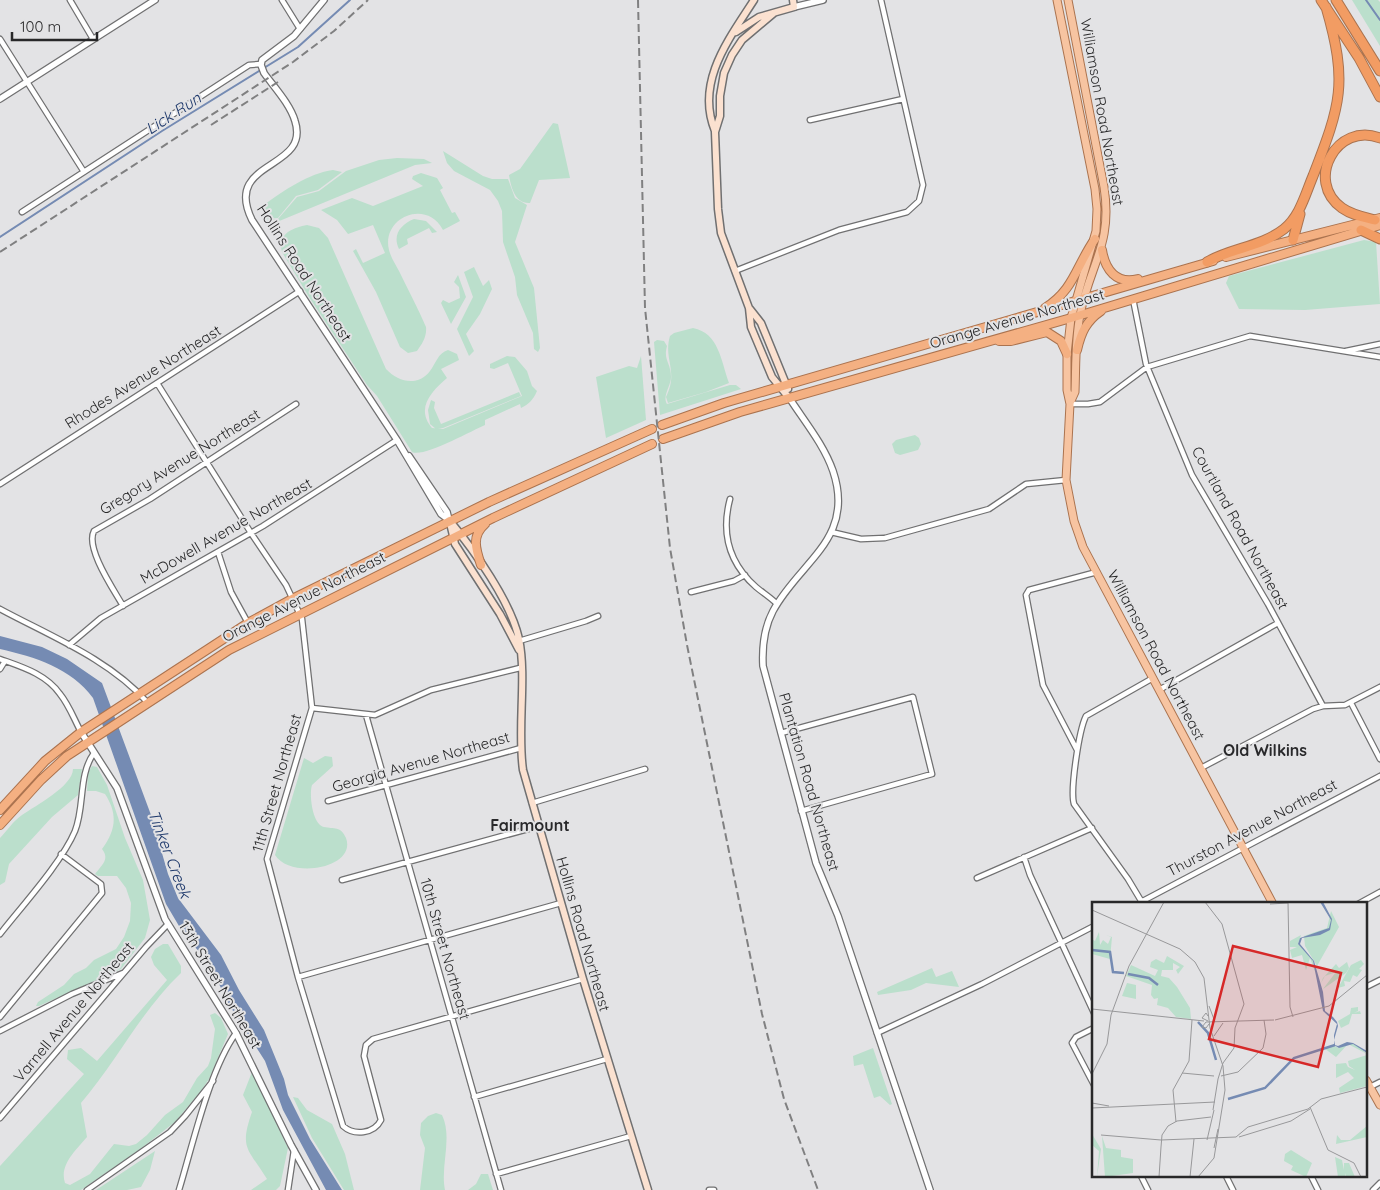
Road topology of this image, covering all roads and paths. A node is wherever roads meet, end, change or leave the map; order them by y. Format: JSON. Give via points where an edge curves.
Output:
{"nodes":[{"id":1,"x":70,"y":0,"type":"edge"},
{"id":2,"x":155,"y":0,"type":"edge"},
{"id":3,"x":282,"y":0,"type":"edge"},
{"id":4,"x":324,"y":0,"type":"edge"},
{"id":5,"x":754,"y":0,"type":"edge"},
{"id":6,"x":824,"y":0,"type":"edge"},
{"id":7,"x":881,"y":0,"type":"edge"},
{"id":8,"x":1057,"y":0,"type":"edge"},
{"id":9,"x":1068,"y":0,"type":"edge"},
{"id":10,"x":1336,"y":0,"type":"edge"},
{"id":11,"x":794,"y":3,"type":"edge"},
{"id":12,"x":1324,"y":3,"type":"edge"},
{"id":13,"x":774,"y":13,"type":"junction"},
{"id":14,"x":300,"y":29,"type":"junction"},
{"id":15,"x":733,"y":34,"type":"junction"},
{"id":16,"x":0,"y":39,"type":"edge"},
{"id":17,"x":93,"y":39,"type":"junction"},
{"id":18,"x":1376,"y":60,"type":"edge"},
{"id":19,"x":261,"y":64,"type":"junction"},
{"id":20,"x":1380,"y":71,"type":"edge"},
{"id":21,"x":27,"y":82,"type":"junction"},
{"id":22,"x":1380,"y":96,"type":"edge"},
{"id":23,"x":0,"y":99,"type":"edge"},
{"id":24,"x":903,"y":99,"type":"junction"},
{"id":25,"x":810,"y":120,"type":"dead end"},
{"id":26,"x":715,"y":132,"type":"junction"},
{"id":27,"x":1380,"y":138,"type":"edge"},
{"id":28,"x":84,"y":172,"type":"junction"},
{"id":29,"x":1302,"y":204,"type":"junction"},
{"id":30,"x":22,"y":212,"type":"dead end"},
{"id":31,"x":1378,"y":221,"type":"edge"},
{"id":32,"x":1360,"y":230,"type":"junction"},
{"id":33,"x":1095,"y":239,"type":"junction"},
{"id":34,"x":1380,"y":239,"type":"edge"},
{"id":35,"x":1293,"y":240,"type":"junction"},
{"id":36,"x":1102,"y":250,"type":"junction"},
{"id":37,"x":1218,"y":259,"type":"junction"},
{"id":38,"x":1207,"y":262,"type":"junction"},
{"id":39,"x":735,"y":271,"type":"junction"},
{"id":40,"x":1165,"y":276,"type":"junction"},
{"id":41,"x":300,"y":291,"type":"junction"},
{"id":42,"x":1133,"y":299,"type":"junction"},
{"id":43,"x":1078,"y":304,"type":"junction"},
{"id":44,"x":1107,"y":307,"type":"junction"},
{"id":45,"x":749,"y":308,"type":"junction"},
{"id":46,"x":1036,"y":314,"type":"junction"},
{"id":47,"x":1080,"y":315,"type":"junction"},
{"id":48,"x":1070,"y":318,"type":"junction"},
{"id":49,"x":990,"y":341,"type":"junction"},
{"id":50,"x":1380,"y":344,"type":"edge"},
{"id":51,"x":1077,"y":350,"type":"junction"},
{"id":52,"x":1340,"y":352,"type":"junction"},
{"id":53,"x":1067,"y":354,"type":"junction"},
{"id":54,"x":1380,"y":357,"type":"edge"},
{"id":55,"x":1147,"y":367,"type":"junction"},
{"id":56,"x":156,"y":383,"type":"junction"},
{"id":57,"x":783,"y":386,"type":"junction"},
{"id":58,"x":790,"y":399,"type":"junction"},
{"id":59,"x":296,"y":404,"type":"dead end"},
{"id":60,"x":1070,"y":404,"type":"junction"},
{"id":61,"x":662,"y":425,"type":"dead end"},
{"id":62,"x":652,"y":429,"type":"dead end"},
{"id":63,"x":663,"y":439,"type":"dead end"},
{"id":64,"x":398,"y":440,"type":"junction"},
{"id":65,"x":652,"y":444,"type":"dead end"},
{"id":66,"x":206,"y":462,"type":"junction"},
{"id":67,"x":1066,"y":480,"type":"junction"},
{"id":68,"x":0,"y":484,"type":"edge"},
{"id":69,"x":730,"y":499,"type":"dead end"},
{"id":70,"x":493,"y":518,"type":"junction"},
{"id":71,"x":449,"y":520,"type":"junction"},
{"id":72,"x":831,"y":532,"type":"junction"},
{"id":73,"x":251,"y":533,"type":"junction"},
{"id":74,"x":457,"y":536,"type":"junction"},
{"id":75,"x":218,"y":552,"type":"junction"},
{"id":76,"x":481,"y":565,"type":"junction"},
{"id":77,"x":1097,"y":572,"type":"junction"},
{"id":78,"x":745,"y":575,"type":"junction"},
{"id":79,"x":691,"y":592,"type":"dead end"},
{"id":80,"x":294,"y":598,"type":"junction"},
{"id":81,"x":777,"y":604,"type":"junction"},
{"id":82,"x":123,"y":606,"type":"junction"},
{"id":83,"x":0,"y":609,"type":"edge"},
{"id":84,"x":301,"y":614,"type":"junction"},
{"id":85,"x":598,"y":616,"type":"dead end"},
{"id":86,"x":248,"y":623,"type":"junction"},
{"id":87,"x":1278,"y":623,"type":"junction"},
{"id":88,"x":519,"y":641,"type":"junction"},
{"id":89,"x":69,"y":645,"type":"junction"},
{"id":90,"x":519,"y":651,"type":"junction"},
{"id":91,"x":3,"y":660,"type":"edge"},
{"id":92,"x":520,"y":668,"type":"junction"},
{"id":93,"x":0,"y":669,"type":"edge"},
{"id":94,"x":1153,"y":678,"type":"junction"},
{"id":95,"x":1380,"y":687,"type":"edge"},
{"id":96,"x":1159,"y":690,"type":"junction"},
{"id":97,"x":139,"y":694,"type":"junction"},
{"id":98,"x":147,"y":702,"type":"junction"},
{"id":99,"x":1351,"y":703,"type":"junction"},
{"id":100,"x":1323,"y":706,"type":"junction"},
{"id":101,"x":312,"y":708,"type":"junction"},
{"id":102,"x":366,"y":715,"type":"junction"},
{"id":103,"x":81,"y":732,"type":"junction"},
{"id":104,"x":781,"y":733,"type":"junction"},
{"id":105,"x":87,"y":741,"type":"junction"},
{"id":106,"x":521,"y":748,"type":"junction"},
{"id":107,"x":1078,"y":751,"type":"junction"},
{"id":108,"x":94,"y":753,"type":"junction"},
{"id":109,"x":1380,"y":759,"type":"edge"},
{"id":110,"x":1201,"y":768,"type":"junction"},
{"id":111,"x":645,"y":770,"type":"dead end"},
{"id":112,"x":1380,"y":776,"type":"edge"},
{"id":113,"x":386,"y":786,"type":"junction"},
{"id":114,"x":328,"y":801,"type":"dead end"},
{"id":115,"x":532,"y":803,"type":"junction"},
{"id":116,"x":0,"y":810,"type":"edge"},
{"id":117,"x":801,"y":811,"type":"junction"},
{"id":118,"x":0,"y":825,"type":"edge"},
{"id":119,"x":539,"y":826,"type":"junction"},
{"id":120,"x":1092,"y":828,"type":"junction"},
{"id":121,"x":1243,"y":848,"type":"junction"},
{"id":122,"x":61,"y":854,"type":"junction"},
{"id":123,"x":1024,"y":856,"type":"junction"},
{"id":124,"x":408,"y":862,"type":"junction"},
{"id":125,"x":977,"y":878,"type":"dead end"},
{"id":126,"x":342,"y":880,"type":"dead end"},
{"id":127,"x":1380,"y":892,"type":"edge"},
{"id":128,"x":561,"y":902,"type":"junction"},
{"id":129,"x":1139,"y":902,"type":"edge"},
{"id":130,"x":1142,"y":902,"type":"edge"},
{"id":131,"x":1272,"y":902,"type":"edge"},
{"id":132,"x":1362,"y":902,"type":"edge"},
{"id":133,"x":168,"y":924,"type":"junction"},
{"id":134,"x":1092,"y":927,"type":"edge"},
{"id":135,"x":0,"y":934,"type":"edge"},
{"id":136,"x":430,"y":940,"type":"junction"},
{"id":137,"x":1062,"y":943,"type":"junction"},
{"id":138,"x":124,"y":973,"type":"junction"},
{"id":139,"x":298,"y":977,"type":"junction"},
{"id":140,"x":583,"y":979,"type":"junction"},
{"id":141,"x":1380,"y":980,"type":"edge"},
{"id":142,"x":1368,"y":986,"type":"edge"},
{"id":143,"x":1092,"y":1009,"type":"edge"},
{"id":144,"x":0,"y":1017,"type":"edge"},
{"id":145,"x":451,"y":1017,"type":"junction"},
{"id":146,"x":1092,"y":1029,"type":"edge"},
{"id":147,"x":0,"y":1031,"type":"edge"},
{"id":148,"x":236,"y":1033,"type":"junction"},
{"id":149,"x":878,"y":1033,"type":"junction"},
{"id":150,"x":607,"y":1059,"type":"junction"},
{"id":151,"x":213,"y":1081,"type":"junction"},
{"id":152,"x":1092,"y":1081,"type":"edge"},
{"id":153,"x":1380,"y":1082,"type":"edge"},
{"id":154,"x":1368,"y":1084,"type":"edge"},
{"id":155,"x":1370,"y":1087,"type":"junction"},
{"id":156,"x":474,"y":1097,"type":"junction"},
{"id":157,"x":1380,"y":1105,"type":"edge"},
{"id":158,"x":0,"y":1118,"type":"edge"},
{"id":159,"x":631,"y":1136,"type":"junction"},
{"id":160,"x":294,"y":1150,"type":"junction"},
{"id":161,"x":496,"y":1174,"type":"junction"},
{"id":162,"x":1142,"y":1178,"type":"edge"},
{"id":163,"x":1227,"y":1178,"type":"edge"},
{"id":164,"x":1312,"y":1178,"type":"edge"},
{"id":165,"x":1380,"y":1183,"type":"edge"},
{"id":166,"x":287,"y":1189,"type":"edge"},
{"id":167,"x":87,"y":1190,"type":"edge"},
{"id":168,"x":179,"y":1190,"type":"edge"},
{"id":169,"x":316,"y":1190,"type":"edge"},
{"id":170,"x":501,"y":1190,"type":"edge"},
{"id":171,"x":648,"y":1190,"type":"edge"},
{"id":172,"x":709,"y":1190,"type":"edge"},
{"id":173,"x":714,"y":1190,"type":"edge"},
{"id":174,"x":930,"y":1190,"type":"edge"},
{"id":175,"x":1148,"y":1190,"type":"edge"},
{"id":176,"x":1233,"y":1190,"type":"edge"},
{"id":177,"x":1318,"y":1190,"type":"edge"},
{"id":178,"x":1373,"y":1190,"type":"edge"}],
"edges":[{"from":1,"to":17,"type":"street"},
{"from":2,"to":17,"type":"street"},
{"from":3,"to":14,"type":"street"},
{"from":4,"to":14,"type":"street"},
{"from":5,"to":15,"type":"main road"},
{"from":6,"to":11,"type":"street"},
{"from":7,"to":24,"type":"street"},
{"from":8,"to":33,"type":"main road","name":"Williamson Road Northeast","via":[[1097,200]]},
{"from":9,"to":36,"type":"main road","name":"Williamson Road Northeast","via":[[1107,203]]},
{"from":10,"to":18,"type":"highway"},
{"from":11,"to":13,"type":"main road"},
{"from":12,"to":22,"type":"highway"},
{"from":12,"to":29,"type":"highway","via":[[1339,61],[1339,99],[1332,127]]},
{"from":13,"to":15,"type":"main road","via":[[759,17]]},
{"from":13,"to":26,"type":"main road","via":[[742,40],[728,63],[721,84],[720,116]]},
{"from":14,"to":19,"type":"street"},
{"from":15,"to":26,"type":"main road","via":[[718,58],[712,80],[710,118]]},
{"from":16,"to":21,"type":"street"},
{"from":17,"to":21,"type":"street"},
{"from":18,"to":20,"type":"highway"},
{"from":19,"to":28,"type":"street","via":[[249,65]]},
{"from":19,"to":41,"type":"street","name":"Hollins Road Northeast","via":[[293,115],[297,133],[287,153],[250,180],[245,198],[252,220]]},
{"from":21,"to":23,"type":"street"},
{"from":21,"to":28,"type":"street"},
{"from":24,"to":25,"type":"street"},
{"from":24,"to":39,"type":"street","via":[[923,191],[911,210],[831,233]]},
{"from":26,"to":39,"type":"main road","via":[[719,222]]},
{"from":27,"to":31,"type":"highway","via":[[1362,135],[1345,140],[1330,155],[1325,173],[1327,188],[1338,205],[1354,215]]},
{"from":28,"to":30,"type":"street"},
{"from":29,"to":35,"type":"highway"},
{"from":29,"to":38,"type":"highway","via":[[1290,224],[1273,236]]},
{"from":31,"to":32,"type":"highway","name":"Orange Avenue Northeast"},
{"from":31,"to":35,"type":"highway","name":"Orange Avenue Northeast"},
{"from":32,"to":34,"type":"highway"},
{"from":32,"to":42,"type":"highway","name":"Orange Avenue Northeast"},
{"from":33,"to":43,"type":"main road","name":"Williamson Road Northeast"},
{"from":33,"to":46,"type":"highway","via":[[1082,257],[1068,289]]},
{"from":35,"to":37,"type":"highway","name":"Orange Avenue Northeast"},
{"from":36,"to":40,"type":"highway","via":[[1110,272],[1121,280]]},
{"from":36,"to":43,"type":"main road","name":"Williamson Road Northeast"},
{"from":37,"to":38,"type":"highway","name":"Orange Avenue Northeast"},
{"from":37,"to":43,"type":"highway","via":[[1208,267]]},
{"from":38,"to":40,"type":"highway","name":"Orange Avenue Northeast"},
{"from":39,"to":45,"type":"main road"},
{"from":40,"to":43,"type":"highway","name":"Orange Avenue Northeast"},
{"from":41,"to":56,"type":"street","name":"Rhodes Avenue Northeast"},
{"from":41,"to":64,"type":"street","name":"Hollins Road Northeast"},
{"from":42,"to":44,"type":"highway","name":"Orange Avenue Northeast"},
{"from":42,"to":55,"type":"street","name":"Courtland Road Northeast"},
{"from":43,"to":46,"type":"highway","name":"Orange Avenue Northeast"},
{"from":43,"to":47,"type":"main road","name":"Williamson Road Northeast"},
{"from":43,"to":48,"type":"main road","name":"Williamson Road Northeast"},
{"from":44,"to":47,"type":"highway","name":"Orange Avenue Northeast"},
{"from":44,"to":51,"type":"highway","via":[[1088,322]]},
{"from":45,"to":57,"type":"main road","via":[[761,323]]},
{"from":45,"to":57,"type":"main road","via":[[751,327],[772,377]]},
{"from":46,"to":57,"type":"highway","name":"Orange Avenue Northeast"},
{"from":47,"to":48,"type":"highway","name":"Orange Avenue Northeast"},
{"from":47,"to":51,"type":"main road","name":"Williamson Road Northeast"},
{"from":48,"to":49,"type":"highway","name":"Orange Avenue Northeast"},
{"from":48,"to":53,"type":"main road","name":"Williamson Road Northeast"},
{"from":49,"to":53,"type":"highway","via":[[1012,341],[1047,332],[1061,340]]},
{"from":49,"to":58,"type":"highway","name":"Orange Avenue Northeast"},
{"from":50,"to":52,"type":"street"},
{"from":51,"to":60,"type":"main road","name":"Williamson Road Northeast","via":[[1075,392]]},
{"from":52,"to":54,"type":"street"},
{"from":52,"to":55,"type":"street","via":[[1250,336]]},
{"from":53,"to":60,"type":"main road","name":"Williamson Road Northeast"},
{"from":55,"to":60,"type":"street","via":[[1100,402]]},
{"from":55,"to":87,"type":"street","name":"Courtland Road Northeast","via":[[1192,475]]},
{"from":56,"to":66,"type":"street","name":"11th Street Northeast"},
{"from":56,"to":68,"type":"street","name":"Rhodes Avenue Northeast"},
{"from":57,"to":58,"type":"main road"},
{"from":57,"to":61,"type":"highway","name":"Orange Avenue Northeast"},
{"from":58,"to":63,"type":"highway","name":"Orange Avenue Northeast","via":[[740,412]]},
{"from":58,"to":72,"type":"street","name":"Plantation Road Northeast","via":[[825,452],[834,473],[838,505]]},
{"from":59,"to":66,"type":"street","name":"Gregory Avenue Northeast"},
{"from":60,"to":67,"type":"main road","name":"Williamson Road Northeast"},
{"from":62,"to":71,"type":"highway","name":"Orange Avenue Northeast"},
{"from":64,"to":71,"type":"street","name":"Hollins Road Northeast","via":[[441,514]]},
{"from":64,"to":73,"type":"street","name":"McDowell Avenue Northeast"},
{"from":65,"to":70,"type":"highway","name":"Orange Avenue Northeast"},
{"from":66,"to":73,"type":"street","name":"11th Street Northeast"},
{"from":66,"to":82,"type":"street","name":"Gregory Avenue Northeast","via":[[94,531],[92,537],[104,576]]},
{"from":67,"to":72,"type":"street","via":[[1026,484],[989,509],[885,538],[861,539]]},
{"from":67,"to":77,"type":"main road","name":"Williamson Road Northeast","via":[[1074,521]]},
{"from":69,"to":78,"type":"street","via":[[725,531],[731,553]]},
{"from":70,"to":74,"type":"highway","name":"Orange Avenue Northeast"},
{"from":70,"to":76,"type":"highway","via":[[482,526],[476,538]]},
{"from":71,"to":74,"type":"main road","name":"Hollins Road Northeast"},
{"from":71,"to":80,"type":"highway","name":"Orange Avenue Northeast"},
{"from":72,"to":81,"type":"street","name":"Plantation Road Northeast","via":[[821,552]]},
{"from":73,"to":75,"type":"street","name":"McDowell Avenue Northeast"},
{"from":73,"to":80,"type":"street","name":"11th Street Northeast"},
{"from":74,"to":76,"type":"main road","name":"Hollins Road Northeast"},
{"from":74,"to":84,"type":"highway","name":"Orange Avenue Northeast"},
{"from":74,"to":90,"type":"main road","name":"Hollins Road Northeast"},
{"from":75,"to":82,"type":"street","name":"McDowell Avenue Northeast"},
{"from":75,"to":86,"type":"street","via":[[231,592]]},
{"from":76,"to":88,"type":"main road","name":"Hollins Road Northeast","via":[[509,612]]},
{"from":77,"to":94,"type":"main road","name":"Williamson Road Northeast"},
{"from":77,"to":107,"type":"street","via":[[1029,590],[1026,595],[1043,685]]},
{"from":78,"to":79,"type":"street"},
{"from":78,"to":81,"type":"street"},
{"from":80,"to":84,"type":"street","name":"11th Street Northeast"},
{"from":80,"to":86,"type":"highway","name":"Orange Avenue Northeast"},
{"from":81,"to":104,"type":"street","name":"Plantation Road Northeast","via":[[765,631],[762,654]]},
{"from":82,"to":89,"type":"street","name":"McDowell Avenue Northeast","via":[[95,622]]},
{"from":83,"to":89,"type":"street"},
{"from":84,"to":98,"type":"highway","name":"Orange Avenue Northeast","via":[[229,650]]},
{"from":84,"to":101,"type":"street","name":"11th Street Northeast"},
{"from":85,"to":88,"type":"street"},
{"from":86,"to":97,"type":"highway","name":"Orange Avenue Northeast"},
{"from":87,"to":96,"type":"street"},
{"from":87,"to":100,"type":"street","name":"Courtland Road Northeast"},
{"from":88,"to":90,"type":"main road","name":"Hollins Road Northeast"},
{"from":89,"to":97,"type":"street","via":[[118,676]]},
{"from":90,"to":92,"type":"main road","name":"Hollins Road Northeast"},
{"from":91,"to":93,"type":"street"},
{"from":91,"to":103,"type":"street","name":"13th Street Northeast","via":[[28,669],[50,683],[61,694]]},
{"from":92,"to":102,"type":"street","via":[[431,690],[381,713]]},
{"from":92,"to":106,"type":"main road","name":"Hollins Road Northeast"},
{"from":94,"to":96,"type":"main road","name":"Williamson Road Northeast"},
{"from":94,"to":107,"type":"street","via":[[1090,712],[1084,721]]},
{"from":95,"to":99,"type":"street"},
{"from":96,"to":110,"type":"main road","name":"Williamson Road Northeast"},
{"from":97,"to":98,"type":"street"},
{"from":97,"to":103,"type":"highway","name":"Orange Avenue Northeast"},
{"from":98,"to":105,"type":"highway","name":"Orange Avenue Northeast"},
{"from":99,"to":100,"type":"street"},
{"from":99,"to":109,"type":"street"},
{"from":100,"to":110,"type":"street"},
{"from":101,"to":102,"type":"street"},
{"from":101,"to":139,"type":"street","name":"11th Street Northeast","via":[[267,859]]},
{"from":102,"to":113,"type":"street","name":"10th Street Northeast"},
{"from":103,"to":105,"type":"street","name":"13th Street Northeast"},
{"from":103,"to":116,"type":"highway","name":"Orange Avenue Northeast","via":[[45,761]]},
{"from":104,"to":117,"type":"street","name":"Plantation Road Northeast"},
{"from":104,"to":117,"type":"street","via":[[913,697],[932,774]]},
{"from":105,"to":108,"type":"street","name":"13th Street Northeast"},
{"from":105,"to":118,"type":"highway","name":"Orange Avenue Northeast","via":[[41,780]]},
{"from":106,"to":113,"type":"street","name":"Georgia Avenue Northeast"},
{"from":106,"to":115,"type":"main road","name":"Hollins Road Northeast"},
{"from":107,"to":120,"type":"street","via":[[1072,798]]},
{"from":108,"to":122,"type":"street","via":[[86,768],[76,830]]},
{"from":108,"to":133,"type":"street","name":"13th Street Northeast","via":[[121,797]]},
{"from":110,"to":121,"type":"main road","name":"Williamson Road Northeast"},
{"from":111,"to":115,"type":"street"},
{"from":112,"to":121,"type":"street","name":"Thurston Avenue Northeast"},
{"from":113,"to":114,"type":"street","name":"Georgia Avenue Northeast"},
{"from":113,"to":124,"type":"street","name":"10th Street Northeast"},
{"from":115,"to":119,"type":"main road","name":"Hollins Road Northeast"},
{"from":117,"to":149,"type":"street","name":"Plantation Road Northeast","via":[[816,863],[838,916]]},
{"from":119,"to":124,"type":"street"},
{"from":119,"to":128,"type":"main road","name":"Hollins Road Northeast"},
{"from":120,"to":123,"type":"street"},
{"from":120,"to":129,"type":"street"},
{"from":121,"to":130,"type":"street","name":"Thurston Avenue Northeast"},
{"from":121,"to":131,"type":"main road","name":"Williamson Road Northeast"},
{"from":122,"to":135,"type":"street"},
{"from":122,"to":144,"type":"street","via":[[101,884],[102,893]]},
{"from":123,"to":125,"type":"street"},
{"from":123,"to":137,"type":"street","via":[[1030,876]]},
{"from":124,"to":126,"type":"street"},
{"from":124,"to":136,"type":"street","name":"10th Street Northeast"},
{"from":127,"to":132,"type":"street"},
{"from":128,"to":136,"type":"street"},
{"from":128,"to":140,"type":"main road","name":"Hollins Road Northeast"},
{"from":133,"to":138,"type":"street","name":"Varnell Avenue Northeast"},
{"from":133,"to":148,"type":"street","name":"13th Street Northeast"},
{"from":134,"to":137,"type":"street"},
{"from":136,"to":139,"type":"street"},
{"from":136,"to":145,"type":"street","name":"10th Street Northeast"},
{"from":137,"to":143,"type":"street"},
{"from":137,"to":149,"type":"street"},
{"from":138,"to":147,"type":"street","via":[[87,987]]},
{"from":138,"to":158,"type":"street","name":"Varnell Avenue Northeast"},
{"from":139,"to":145,"type":"street","name":"11th Street Northeast","via":[[340,1121],[346,1129],[354,1132],[366,1131],[381,1120],[364,1056],[366,1045],[379,1037]]},
{"from":140,"to":145,"type":"street"},
{"from":140,"to":150,"type":"main road","name":"Hollins Road Northeast"},
{"from":141,"to":142,"type":"street"},
{"from":145,"to":156,"type":"street","name":"10th Street Northeast"},
{"from":146,"to":152,"type":"street","via":[[1076,1037],[1073,1046]]},
{"from":148,"to":151,"type":"street","via":[[224,1052]]},
{"from":148,"to":160,"type":"street","name":"13th Street Northeast"},
{"from":149,"to":174,"type":"street","name":"Plantation Road Northeast"},
{"from":150,"to":156,"type":"street"},
{"from":150,"to":159,"type":"main road","name":"Hollins Road Northeast"},
{"from":151,"to":167,"type":"street","via":[[170,1132]]},
{"from":151,"to":168,"type":"street"},
{"from":153,"to":155,"type":"street"},
{"from":154,"to":155,"type":"main road"},
{"from":155,"to":157,"type":"main road"},
{"from":156,"to":161,"type":"street","name":"10th Street Northeast"},
{"from":159,"to":161,"type":"street"},
{"from":159,"to":171,"type":"main road","name":"Hollins Road Northeast"},
{"from":160,"to":166,"type":"street"},
{"from":160,"to":169,"type":"street","name":"13th Street Northeast"},
{"from":161,"to":170,"type":"street","name":"10th Street Northeast"},
{"from":162,"to":175,"type":"street"},
{"from":163,"to":176,"type":"street"},
{"from":164,"to":177,"type":"street"},
{"from":165,"to":178,"type":"street"},
{"from":172,"to":173,"type":"street"}]}
